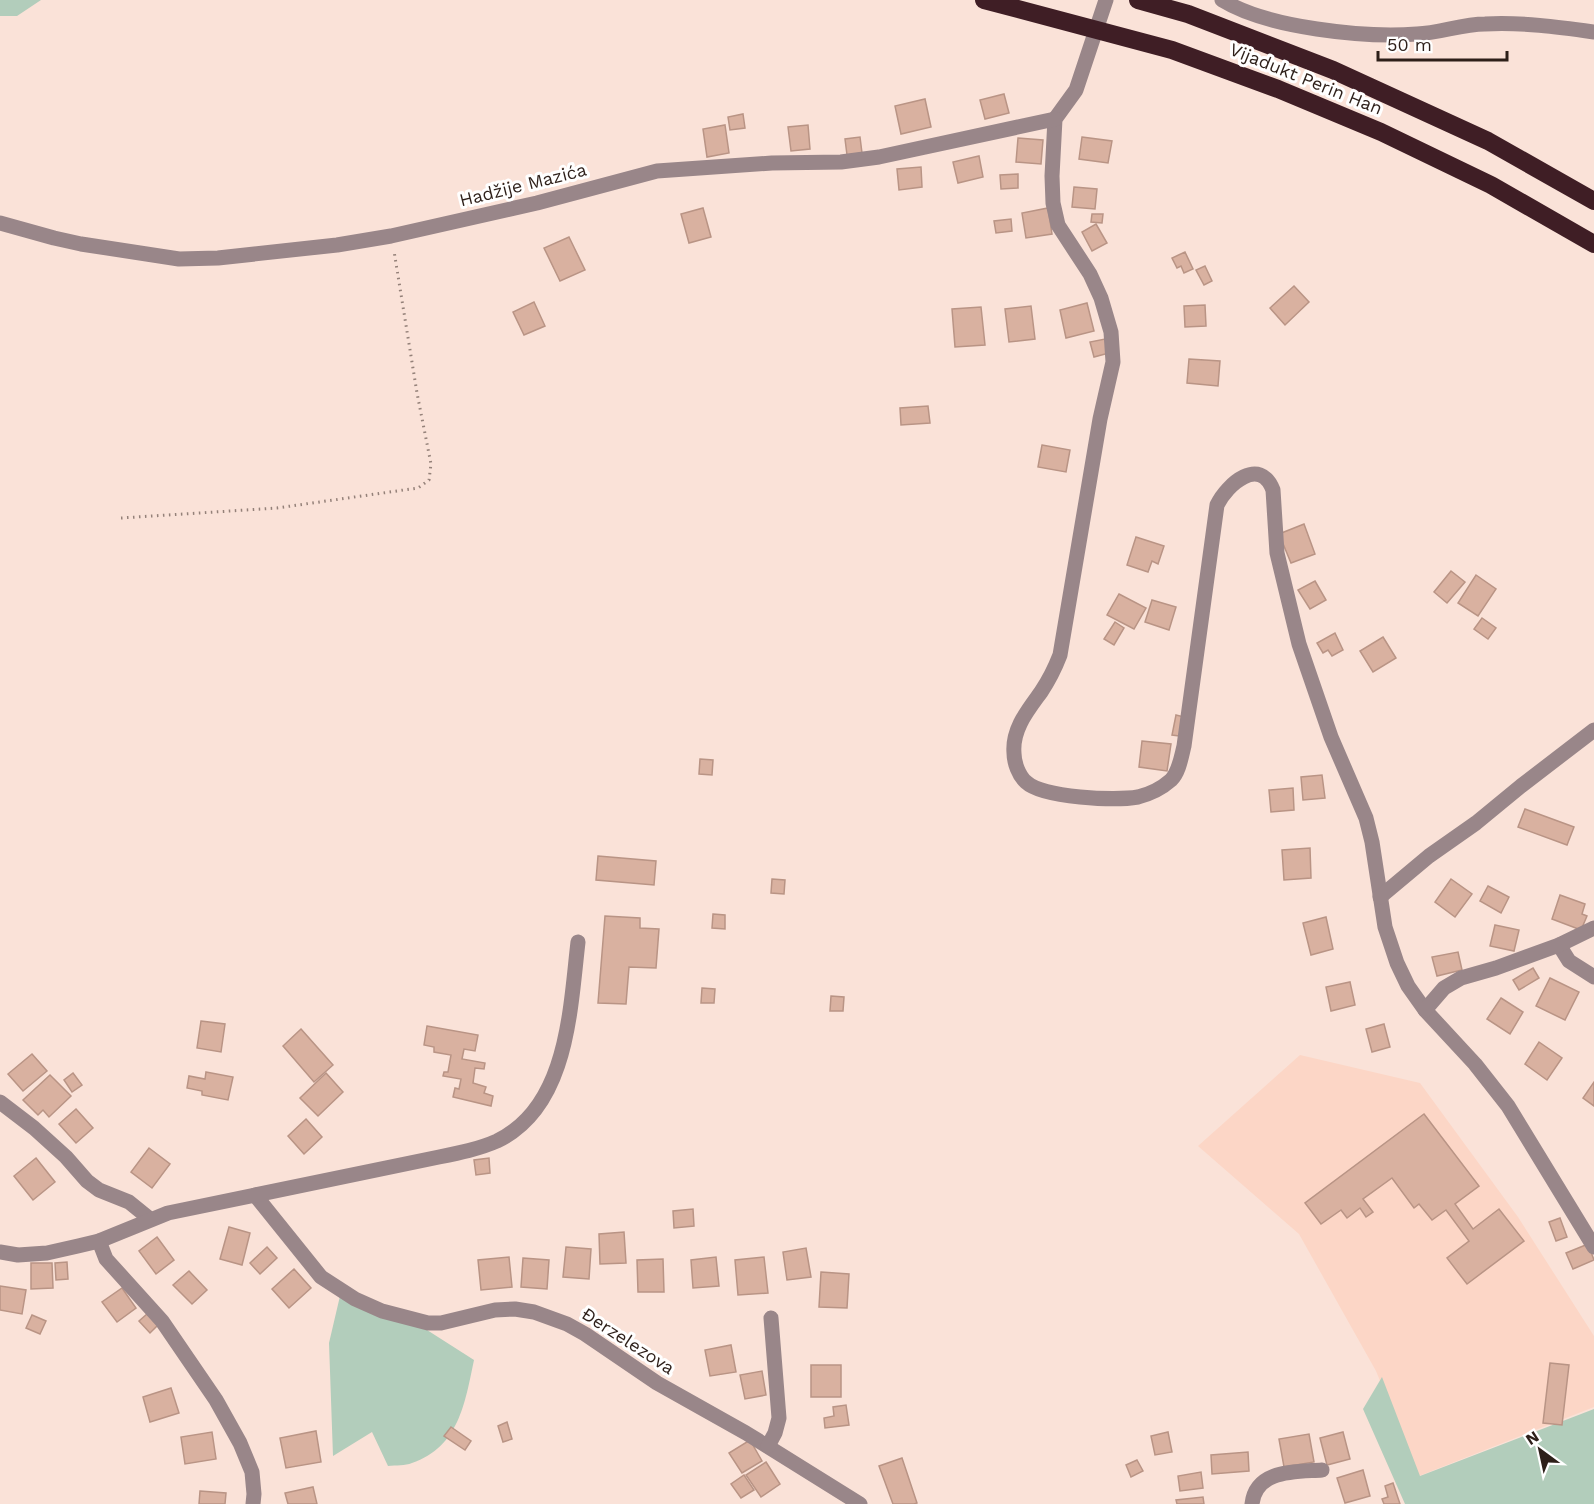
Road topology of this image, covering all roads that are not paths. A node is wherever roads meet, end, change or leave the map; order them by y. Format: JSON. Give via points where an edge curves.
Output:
{"nodes":[{"id":1,"x":984,"y":0,"type":"edge"},
{"id":2,"x":1106,"y":0,"type":"edge"},
{"id":3,"x":1138,"y":0,"type":"edge"},
{"id":4,"x":1222,"y":0,"type":"edge"},
{"id":5,"x":1594,"y":32,"type":"edge"},
{"id":6,"x":1055,"y":119,"type":"junction"},
{"id":7,"x":1594,"y":201,"type":"edge"},
{"id":8,"x":0,"y":223,"type":"edge"},
{"id":9,"x":1594,"y":244,"type":"edge"},
{"id":10,"x":1594,"y":730,"type":"edge"},
{"id":11,"x":1380,"y":897,"type":"junction"},
{"id":12,"x":1594,"y":928,"type":"edge"},
{"id":13,"x":578,"y":942,"type":"dead end"},
{"id":14,"x":1559,"y":945,"type":"junction"},
{"id":15,"x":1594,"y":977,"type":"edge"},
{"id":16,"x":1425,"y":1010,"type":"junction"},
{"id":17,"x":0,"y":1102,"type":"edge"},
{"id":18,"x":255,"y":1195,"type":"junction"},
{"id":19,"x":150,"y":1219,"type":"junction"},
{"id":20,"x":99,"y":1241,"type":"junction"},
{"id":21,"x":1594,"y":1247,"type":"edge"},
{"id":22,"x":0,"y":1252,"type":"edge"},
{"id":23,"x":771,"y":1317,"type":"dead end"},
{"id":24,"x":768,"y":1446,"type":"junction"},
{"id":25,"x":1322,"y":1470,"type":"dead end"},
{"id":26,"x":253,"y":1504,"type":"edge"},
{"id":27,"x":860,"y":1504,"type":"edge"},
{"id":28,"x":1252,"y":1504,"type":"edge"}],
"edges":[{"from":1,"to":9,"type":"highway","name":"Vijadukt Perin Han","bridge":true,"via":[[1172,50],[1278,89],[1382,132],[1491,185]]},
{"from":2,"to":6,"type":"street","via":[[1076,90]]},
{"from":3,"to":7,"type":"highway","name":"Vijadukt Perin Han","via":[[1188,14],[1333,70],[1488,141]]},
{"from":4,"to":5,"type":"street","via":[[1274,21],[1324,30],[1394,35],[1509,24]]},
{"from":6,"to":8,"type":"street","name":"Hadžije Mazića","via":[[841,162],[657,171],[391,236],[218,258],[179,259],[54,238]]},
{"from":6,"to":11,"type":"street","via":[[1052,176],[1058,225],[1101,298],[1111,332],[1113,362],[1060,655],[1016,734],[1014,753],[1018,771],[1026,783],[1037,789],[1060,795],[1107,798],[1149,794],[1172,779],[1184,746],[1217,505],[1229,486],[1241,478],[1263,476],[1273,490],[1277,553],[1299,644],[1331,737],[1366,818]]},
{"from":10,"to":11,"type":"street"},
{"from":11,"to":16,"type":"street","via":[[1397,963]]},
{"from":12,"to":14,"type":"street"},
{"from":13,"to":18,"type":"street","via":[[565,1038],[557,1067],[548,1090],[518,1128],[476,1149]]},
{"from":14,"to":15,"type":"street","via":[[1569,961]]},
{"from":14,"to":16,"type":"street","via":[[1461,978],[1444,988]]},
{"from":16,"to":21,"type":"street","via":[[1508,1106]]},
{"from":17,"to":19,"type":"street","via":[[66,1157],[87,1181],[129,1202]]},
{"from":18,"to":19,"type":"street"},
{"from":18,"to":24,"type":"street","name":"Đerzelezova","via":[[321,1276],[355,1299],[428,1323],[515,1309],[549,1317],[585,1334],[657,1383]]},
{"from":19,"to":20,"type":"street"},
{"from":20,"to":22,"type":"street","via":[[47,1253]]},
{"from":20,"to":26,"type":"street","via":[[106,1259],[162,1321],[216,1400],[252,1472]]},
{"from":23,"to":24,"type":"street","via":[[779,1418]]},
{"from":24,"to":27,"type":"street","name":"Đerzelezova"},
{"from":25,"to":28,"type":"street","via":[[1266,1478]]}]}
